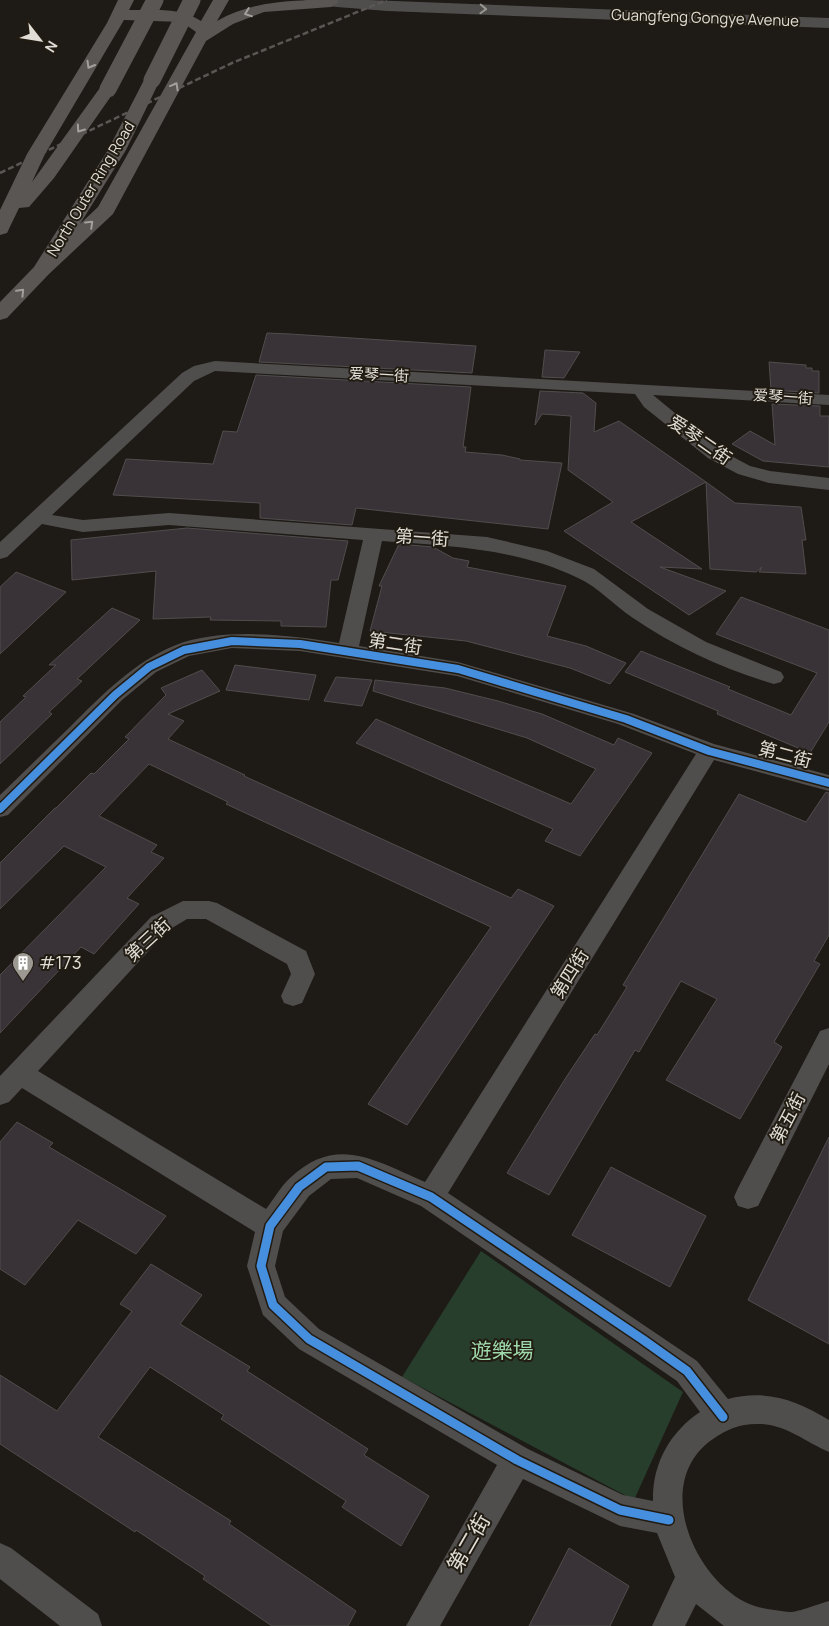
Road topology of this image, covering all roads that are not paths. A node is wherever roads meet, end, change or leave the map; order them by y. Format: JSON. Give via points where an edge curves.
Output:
{"nodes":[{"id":1,"x":111,"y":0,"type":"edge"},
{"id":2,"x":126,"y":0,"type":"edge"},
{"id":3,"x":155,"y":0,"type":"edge"},
{"id":4,"x":192,"y":0,"type":"edge"},
{"id":5,"x":221,"y":0,"type":"edge"},
{"id":6,"x":312,"y":0,"type":"edge"},
{"id":7,"x":331,"y":2,"type":"junction"},
{"id":8,"x":388,"y":3,"type":"edge"},
{"id":9,"x":116,"y":19,"type":"junction"},
{"id":10,"x":829,"y":23,"type":"edge"},
{"id":11,"x":203,"y":35,"type":"junction"},
{"id":12,"x":0,"y":229,"type":"edge"},
{"id":13,"x":42,"y":270,"type":"junction"},
{"id":14,"x":0,"y":314,"type":"edge"},
{"id":15,"x":640,"y":388,"type":"junction"},
{"id":16,"x":829,"y":400,"type":"edge"},
{"id":17,"x":829,"y":484,"type":"edge"},
{"id":18,"x":39,"y":516,"type":"junction"},
{"id":19,"x":374,"y":534,"type":"junction"},
{"id":20,"x":0,"y":553,"type":"edge"},
{"id":21,"x":347,"y":652,"type":"junction"},
{"id":22,"x":774,"y":677,"type":"dead end"},
{"id":23,"x":709,"y":751,"type":"junction"},
{"id":24,"x":829,"y":783,"type":"edge"},
{"id":25,"x":0,"y":809,"type":"edge"},
{"id":26,"x":293,"y":996,"type":"dead end"},
{"id":27,"x":829,"y":1039,"type":"edge"},
{"id":28,"x":20,"y":1073,"type":"junction"},
{"id":29,"x":0,"y":1094,"type":"edge"},
{"id":30,"x":431,"y":1197,"type":"junction"},
{"id":31,"x":748,"y":1197,"type":"dead end"},
{"id":32,"x":270,"y":1226,"type":"junction"},
{"id":33,"x":723,"y":1417,"type":"junction"},
{"id":34,"x":829,"y":1437,"type":"edge"},
{"id":35,"x":517,"y":1460,"type":"junction"},
{"id":36,"x":669,"y":1520,"type":"junction"},
{"id":37,"x":0,"y":1559,"type":"edge"},
{"id":38,"x":692,"y":1576,"type":"junction"},
{"id":39,"x":829,"y":1617,"type":"edge"},
{"id":40,"x":736,"y":1620,"type":"edge"},
{"id":41,"x":86,"y":1626,"type":"edge"},
{"id":42,"x":422,"y":1626,"type":"edge"},
{"id":43,"x":668,"y":1626,"type":"edge"},
{"id":44,"x":783,"y":1626,"type":"edge"},
{"id":45,"x":798,"y":1626,"type":"edge"}],
"edges":[{"from":1,"to":9,"type":"highway"},
{"from":2,"to":9,"type":"highway"},
{"from":3,"to":12,"type":"highway","one_way":true,"bridge":true,"via":[[108,89],[48,174]]},
{"from":4,"to":13,"type":"highway","name":"North Outer Ring Road","bridge":true,"via":[[117,150]]},
{"from":5,"to":11,"type":"highway"},
{"from":6,"to":7,"type":"street","name":"Guangfeng Gongye Avenue"},
{"from":7,"to":8,"type":"street","name":"Guangfeng Gongye Avenue"},
{"from":7,"to":11,"type":"highway","one_way":true,"via":[[261,8]]},
{"from":8,"to":10,"type":"street","name":"Guangfeng Gongye Avenue","one_way":true},
{"from":9,"to":11,"type":"highway","via":[[166,15],[186,18]]},
{"from":9,"to":12,"type":"highway","one_way":true,"via":[[36,154]]},
{"from":13,"to":11,"type":"highway","one_way":true,"via":[[106,210]]},
{"from":14,"to":13,"type":"highway","name":"North Outer Ring Road","one_way":true},
{"from":15,"to":16,"type":"street","name":"爱琴一街"},
{"from":15,"to":17,"type":"street","name":"爱琴二街","via":[[664,415],[714,454],[744,470],[769,478]]},
{"from":15,"to":18,"type":"street","name":"爱琴一街","via":[[215,366],[188,377]]},
{"from":18,"to":19,"type":"street","name":"第一街","via":[[53,522],[83,526],[169,519]]},
{"from":18,"to":20,"type":"street","name":"爱琴一街"},
{"from":19,"to":21,"type":"street"},
{"from":19,"to":22,"type":"street","name":"第一街","via":[[487,543],[540,555],[587,574],[641,614],[699,646]]},
{"from":21,"to":23,"type":"street","name":"第二街","via":[[458,669],[626,718]]},
{"from":21,"to":25,"type":"street","name":"第二街","via":[[300,644],[232,641],[184,650],[149,667],[114,695]]},
{"from":23,"to":24,"type":"street","name":"第二街"},
{"from":23,"to":30,"type":"street","name":"第四街"},
{"from":26,"to":28,"type":"street","name":"第三街","via":[[303,974],[297,958],[209,910],[183,910],[159,924]]},
{"from":27,"to":31,"type":"street","name":"第五街"},
{"from":28,"to":29,"type":"street","name":"第三街"},
{"from":28,"to":32,"type":"street"},
{"from":30,"to":32,"type":"street","via":[[358,1166],[326,1167],[299,1187]]},
{"from":30,"to":33,"type":"street","via":[[687,1371]]},
{"from":32,"to":35,"type":"street","via":[[261,1266],[273,1305],[309,1339]]},
{"from":33,"to":34,"type":"street","via":[[742,1410],[773,1410],[804,1421]]},
{"from":33,"to":36,"type":"street","via":[[713,1420],[689,1439],[672,1468],[667,1504]]},
{"from":35,"to":36,"type":"street","via":[[620,1510]]},
{"from":35,"to":42,"type":"street","name":"第二街"},
{"from":36,"to":38,"type":"street","via":[[673,1541]]},
{"from":37,"to":41,"type":"street"},
{"from":38,"to":40,"type":"street"},
{"from":38,"to":43,"type":"street"},
{"from":39,"to":45,"type":"street"},
{"from":40,"to":44,"type":"street"}]}
